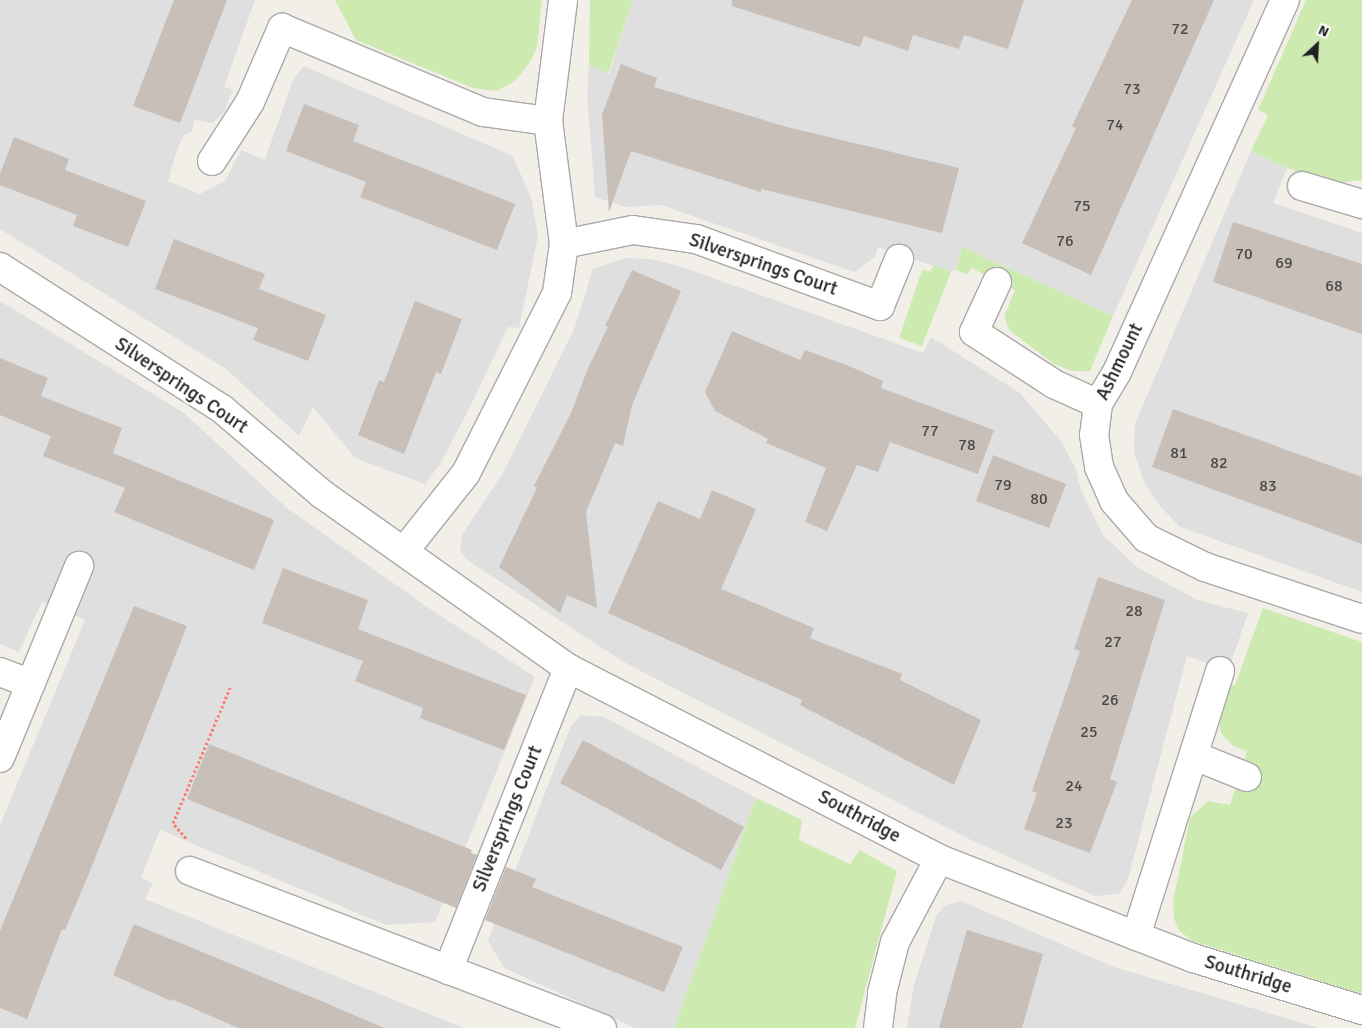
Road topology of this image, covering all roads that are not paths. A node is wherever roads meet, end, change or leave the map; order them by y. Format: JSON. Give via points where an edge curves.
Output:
{"nodes":[{"id":1,"x":563,"y":0,"type":"edge"},
{"id":2,"x":1285,"y":0,"type":"edge"},
{"id":3,"x":548,"y":121,"type":"junction"},
{"id":4,"x":212,"y":162,"type":"dead end"},
{"id":5,"x":1302,"y":186,"type":"dead end"},
{"id":6,"x":1362,"y":204,"type":"edge"},
{"id":7,"x":564,"y":244,"type":"junction"},
{"id":8,"x":899,"y":259,"type":"dead end"},
{"id":9,"x":0,"y":267,"type":"edge"},
{"id":10,"x":997,"y":282,"type":"dead end"},
{"id":11,"x":1098,"y":404,"type":"junction"},
{"id":12,"x":405,"y":550,"type":"junction"},
{"id":13,"x":79,"y":566,"type":"dead end"},
{"id":14,"x":1362,"y":619,"type":"edge"},
{"id":15,"x":568,"y":668,"type":"junction"},
{"id":16,"x":1220,"y":671,"type":"dead end"},
{"id":17,"x":0,"y":672,"type":"edge"},
{"id":18,"x":31,"y":684,"type":"junction"},
{"id":19,"x":1195,"y":756,"type":"junction"},
{"id":20,"x":0,"y":758,"type":"edge"},
{"id":21,"x":1247,"y":777,"type":"dead end"},
{"id":22,"x":939,"y":859,"type":"junction"},
{"id":23,"x":190,"y":871,"type":"road end"},
{"id":24,"x":1136,"y":936,"type":"junction"},
{"id":25,"x":448,"y":970,"type":"junction"},
{"id":26,"x":1362,"y":1010,"type":"edge"},
{"id":27,"x":602,"y":1028,"type":"edge"},
{"id":28,"x":878,"y":1028,"type":"edge"}],
"edges":[{"from":1,"to":3,"type":"street"},
{"from":2,"to":11,"type":"street","name":"Ashmount","via":[[1120,365]]},
{"from":3,"to":4,"type":"street","via":[[483,112],[282,28],[250,102]]},
{"from":3,"to":7,"type":"street"},
{"from":5,"to":6,"type":"street"},
{"from":7,"to":8,"type":"street","name":"Silversprings Court","via":[[633,230],[696,239],[880,306]]},
{"from":7,"to":12,"type":"street","via":[[557,293],[466,473]]},
{"from":9,"to":12,"type":"street","name":"Silversprings Court","via":[[222,409],[322,494]]},
{"from":10,"to":11,"type":"street","via":[[974,332],[1054,384]]},
{"from":11,"to":14,"type":"street","name":"Ashmount","via":[[1094,435],[1100,467],[1114,501],[1146,538],[1205,567]]},
{"from":12,"to":15,"type":"street","name":"Silversprings Court"},
{"from":13,"to":18,"type":"street"},
{"from":15,"to":22,"type":"street","name":"Silversprings Court"},
{"from":15,"to":25,"type":"street","name":"Silversprings Court"},
{"from":16,"to":19,"type":"street"},
{"from":17,"to":18,"type":"street"},
{"from":18,"to":20,"type":"street"},
{"from":19,"to":21,"type":"street"},
{"from":19,"to":24,"type":"street"},
{"from":22,"to":24,"type":"street","name":"Southridge"},
{"from":22,"to":28,"type":"street","via":[[895,942],[882,993]]},
{"from":23,"to":25,"type":"street"},
{"from":24,"to":26,"type":"street","name":"Southridge","via":[[1193,958]]},
{"from":25,"to":27,"type":"street"}]}
